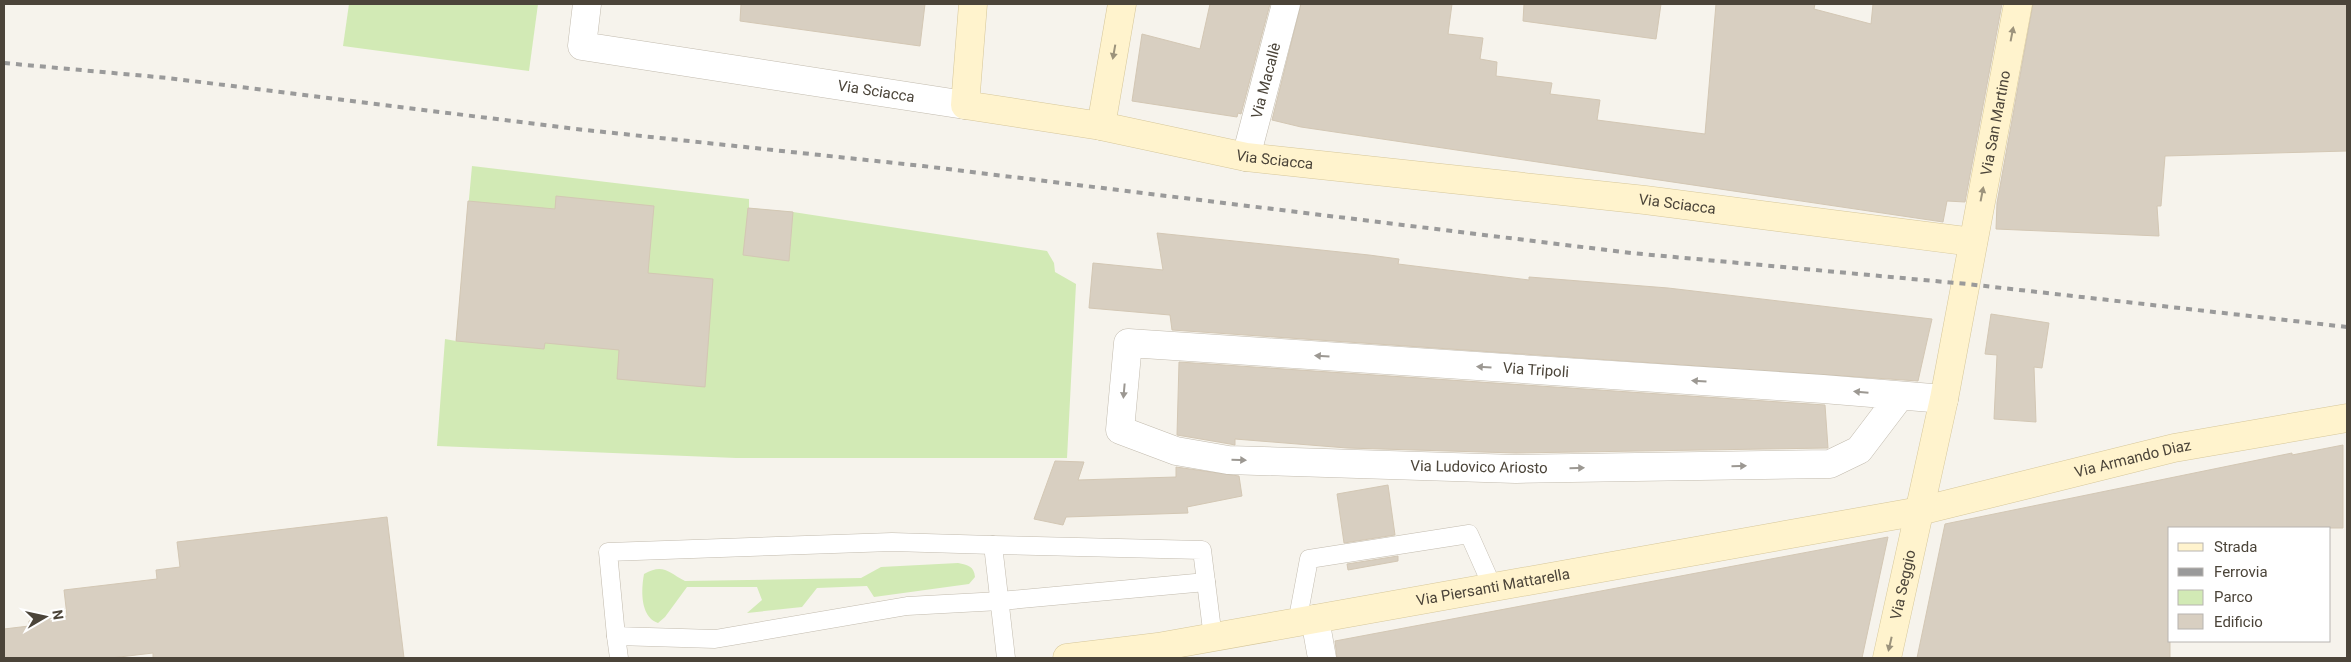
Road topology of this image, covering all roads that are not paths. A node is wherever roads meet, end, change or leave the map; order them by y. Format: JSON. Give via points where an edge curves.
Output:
{"nodes":[{"id":1,"x":587,"y":4,"type":"edge"},
{"id":2,"x":973,"y":4,"type":"edge"},
{"id":3,"x":1122,"y":4,"type":"edge"},
{"id":4,"x":1286,"y":4,"type":"edge"},
{"id":5,"x":2018,"y":4,"type":"edge"},
{"id":6,"x":965,"y":105,"type":"junction"},
{"id":7,"x":1101,"y":126,"type":"junction"},
{"id":8,"x":1246,"y":157,"type":"junction"},
{"id":9,"x":1973,"y":242,"type":"junction"},
{"id":10,"x":1128,"y":343,"type":"joint"},
{"id":11,"x":1900,"y":396,"type":"junction"},
{"id":12,"x":1944,"y":400,"type":"junction"},
{"id":13,"x":2347,"y":418,"type":"edge"},
{"id":14,"x":1920,"y":511,"type":"junction"},
{"id":15,"x":993,"y":545,"type":"junction"},
{"id":16,"x":1206,"y":582,"type":"junction"},
{"id":17,"x":1492,"y":588,"type":"junction"},
{"id":18,"x":1000,"y":600,"type":"junction"},
{"id":19,"x":1306,"y":621,"type":"junction"},
{"id":20,"x":616,"y":636,"type":"junction"},
{"id":21,"x":1213,"y":638,"type":"junction"},
{"id":22,"x":619,"y":658,"type":"edge"},
{"id":23,"x":1006,"y":658,"type":"edge"},
{"id":24,"x":1067,"y":658,"type":"edge"},
{"id":25,"x":1322,"y":658,"type":"edge"},
{"id":26,"x":1887,"y":658,"type":"edge"}],
"edges":[{"from":1,"to":6,"type":"street","name":"Via Sciacca","via":[[582,46]]},
{"from":2,"to":6,"type":"street"},
{"from":3,"to":7,"type":"street","one_way":true},
{"from":4,"to":8,"type":"street","name":"Via Macallè"},
{"from":9,"to":5,"type":"street","name":"Via San Martino","one_way":true},
{"from":6,"to":7,"type":"street","name":"Via Sciacca"},
{"from":7,"to":8,"type":"street","name":"Via Sciacca"},
{"from":8,"to":9,"type":"street","name":"Via Sciacca","via":[[1645,200]]},
{"from":9,"to":12,"type":"street","name":"Via San Martino"},
{"from":11,"to":10,"type":"street","name":"Via Tripoli","one_way":true},
{"from":10,"to":11,"type":"street","name":"Via Ludovico Ariosto","one_way":true,"via":[[1120,430],[1176,451],[1228,460],[1516,469],[1830,464],[1859,450]]},
{"from":11,"to":12,"type":"street","name":"Via Tripoli"},
{"from":12,"to":14,"type":"street","name":"Via Seggio"},
{"from":13,"to":14,"type":"street","name":"Via Armando Diaz","via":[[2174,448]]},
{"from":14,"to":17,"type":"street","name":"Via Piersanti Mattarella"},
{"from":14,"to":26,"type":"street","name":"Via Seggio","one_way":true},
{"from":15,"to":16,"type":"lane","via":[[1202,550]]},
{"from":15,"to":18,"type":"lane"},
{"from":15,"to":20,"type":"lane","via":[[892,542],[608,552]]},
{"from":16,"to":18,"type":"lane"},
{"from":16,"to":21,"type":"lane"},
{"from":17,"to":19,"type":"street","name":"Via Piersanti Mattarella"},
{"from":17,"to":19,"type":"lane","via":[[1469,534],[1308,559]]},
{"from":18,"to":20,"type":"lane","via":[[907,606],[715,639]]},
{"from":18,"to":23,"type":"lane"},
{"from":19,"to":21,"type":"street","name":"Via Piersanti Mattarella"},
{"from":19,"to":25,"type":"street"},
{"from":20,"to":22,"type":"lane"},
{"from":21,"to":24,"type":"street","name":"Via Piersanti Mattarella"}]}
